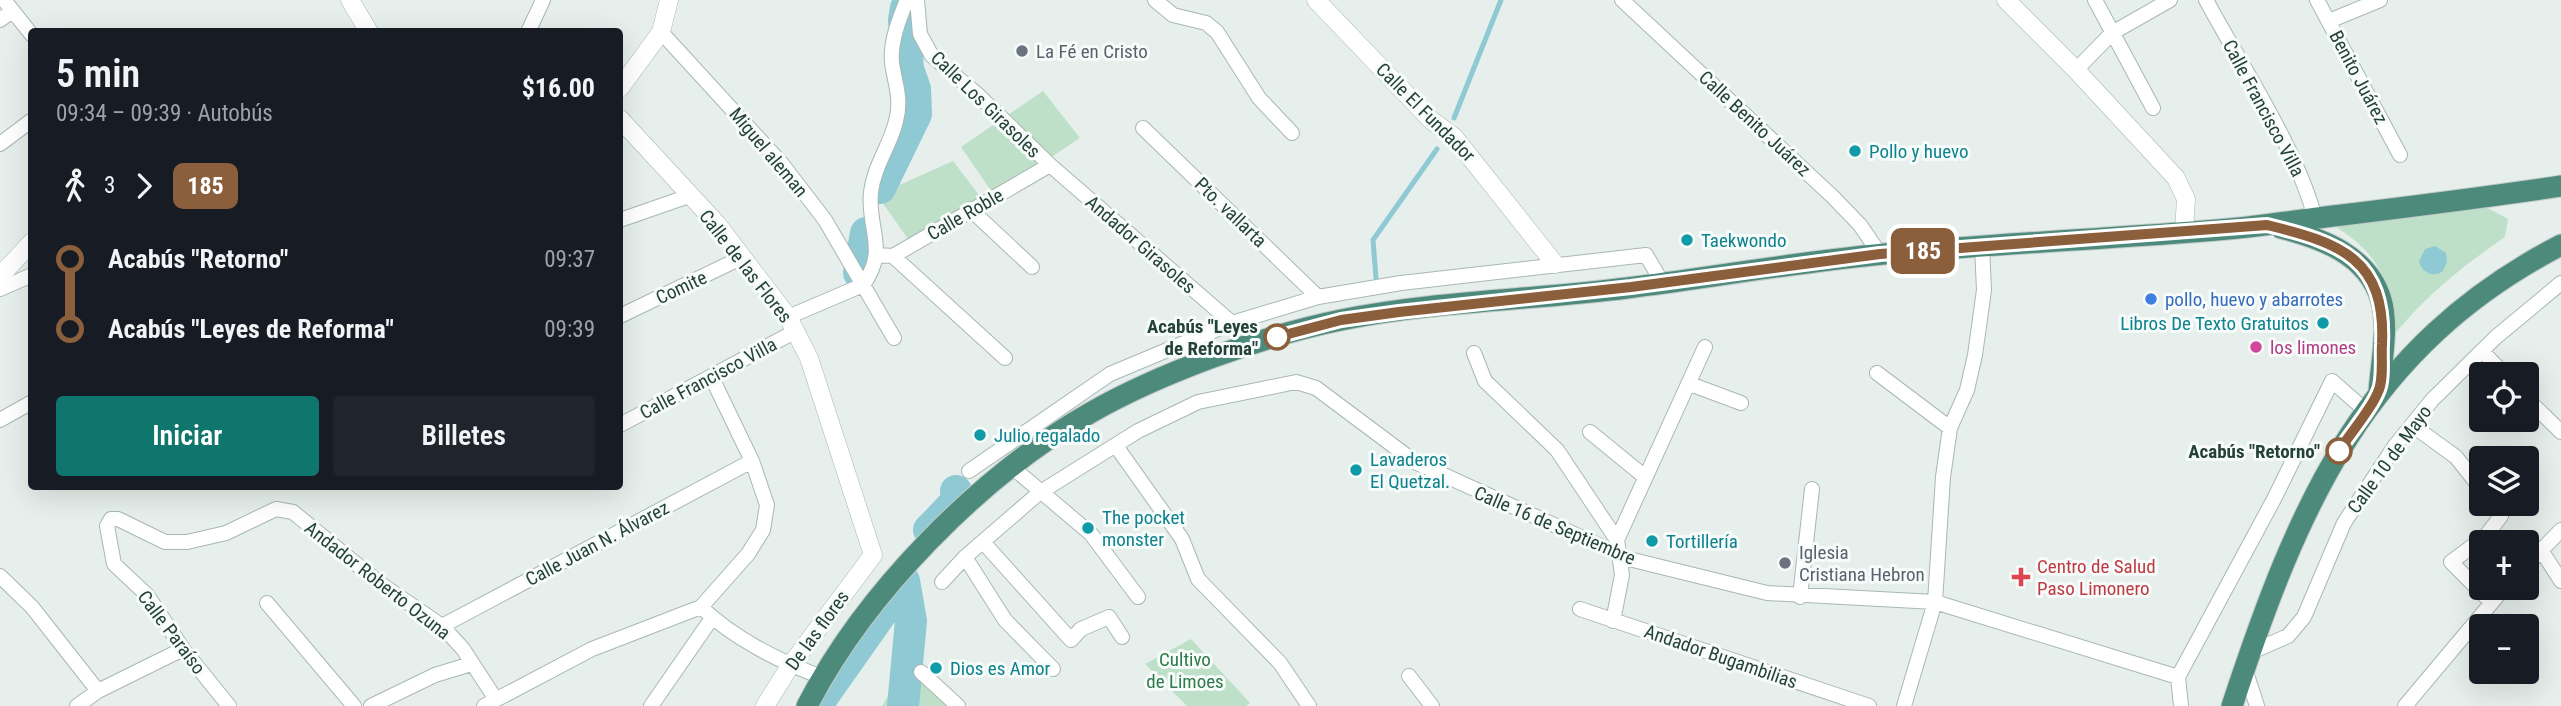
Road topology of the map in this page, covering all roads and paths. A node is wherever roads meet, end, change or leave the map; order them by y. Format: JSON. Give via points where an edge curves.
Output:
{"nodes":[{"id":1,"x":543,"y":0,"type":"edge"},
{"id":2,"x":669,"y":0,"type":"edge"},
{"id":3,"x":906,"y":0,"type":"edge"},
{"id":4,"x":917,"y":0,"type":"edge"},
{"id":5,"x":1156,"y":0,"type":"edge"},
{"id":6,"x":1316,"y":0,"type":"edge"},
{"id":7,"x":1622,"y":0,"type":"edge"},
{"id":8,"x":2006,"y":0,"type":"edge"},
{"id":9,"x":2095,"y":0,"type":"edge"},
{"id":10,"x":2170,"y":0,"type":"edge"},
{"id":11,"x":2206,"y":0,"type":"edge"},
{"id":12,"x":2317,"y":0,"type":"edge"},
{"id":13,"x":2380,"y":0,"type":"edge"},
{"id":14,"x":353,"y":1,"type":"edge"},
{"id":15,"x":5,"y":10,"type":"edge"},
{"id":16,"x":2329,"y":21,"type":"junction"},
{"id":17,"x":367,"y":28,"type":"edge"},
{"id":18,"x":530,"y":28,"type":"edge"},
{"id":19,"x":28,"y":31,"type":"edge"},
{"id":20,"x":661,"y":32,"type":"junction"},
{"id":21,"x":2112,"y":33,"type":"junction"},
{"id":22,"x":2076,"y":70,"type":"junction"},
{"id":23,"x":623,"y":84,"type":"edge"},
{"id":24,"x":2153,"y":108,"type":"dead end"},
{"id":25,"x":28,"y":123,"type":"edge"},
{"id":26,"x":623,"y":123,"type":"edge"},
{"id":27,"x":1143,"y":128,"type":"dead end"},
{"id":28,"x":1292,"y":133,"type":"dead end"},
{"id":29,"x":0,"y":144,"type":"edge"},
{"id":30,"x":2400,"y":155,"type":"dead end"},
{"id":31,"x":1050,"y":165,"type":"junction"},
{"id":32,"x":2561,"y":186,"type":"edge"},
{"id":33,"x":689,"y":196,"type":"junction"},
{"id":34,"x":971,"y":209,"type":"junction"},
{"id":35,"x":623,"y":218,"type":"edge"},
{"id":36,"x":2315,"y":218,"type":"junction"},
{"id":37,"x":2267,"y":225,"type":"junction"},
{"id":38,"x":2184,"y":231,"type":"junction"},
{"id":39,"x":2561,"y":245,"type":"edge"},
{"id":40,"x":28,"y":246,"type":"edge"},
{"id":41,"x":1982,"y":246,"type":"junction"},
{"id":42,"x":1880,"y":254,"type":"junction"},
{"id":43,"x":886,"y":255,"type":"junction"},
{"id":44,"x":743,"y":257,"type":"junction"},
{"id":45,"x":1555,"y":264,"type":"junction"},
{"id":46,"x":1032,"y":267,"type":"dead end"},
{"id":47,"x":0,"y":276,"type":"edge"},
{"id":48,"x":28,"y":277,"type":"edge"},
{"id":49,"x":1662,"y":282,"type":"junction"},
{"id":50,"x":2561,"y":283,"type":"edge"},
{"id":51,"x":863,"y":285,"type":"junction"},
{"id":52,"x":0,"y":289,"type":"edge"},
{"id":53,"x":1318,"y":297,"type":"junction"},
{"id":54,"x":623,"y":315,"type":"edge"},
{"id":55,"x":1232,"y":323,"type":"junction"},
{"id":56,"x":792,"y":324,"type":"junction"},
{"id":57,"x":894,"y":338,"type":"dead end"},
{"id":58,"x":1705,"y":347,"type":"dead end"},
{"id":59,"x":2482,"y":351,"type":"junction"},
{"id":60,"x":1474,"y":353,"type":"dead end"},
{"id":61,"x":1005,"y":358,"type":"dead end"},
{"id":62,"x":2493,"y":362,"type":"edge"},
{"id":63,"x":1877,"y":373,"type":"dead end"},
{"id":64,"x":712,"y":377,"type":"junction"},
{"id":65,"x":1690,"y":384,"type":"junction"},
{"id":66,"x":2379,"y":392,"type":"junction"},
{"id":67,"x":1741,"y":403,"type":"dead end"},
{"id":68,"x":28,"y":404,"type":"edge"},
{"id":69,"x":2365,"y":410,"type":"junction"},
{"id":70,"x":2539,"y":411,"type":"edge"},
{"id":71,"x":0,"y":420,"type":"edge"},
{"id":72,"x":623,"y":423,"type":"edge"},
{"id":73,"x":2412,"y":425,"type":"junction"},
{"id":74,"x":1951,"y":428,"type":"junction"},
{"id":75,"x":1590,"y":432,"type":"dead end"},
{"id":76,"x":2561,"y":432,"type":"edge"},
{"id":77,"x":1116,"y":446,"type":"junction"},
{"id":78,"x":752,"y":461,"type":"junction"},
{"id":79,"x":1012,"y":467,"type":"junction"},
{"id":80,"x":969,"y":471,"type":"dead end"},
{"id":81,"x":2469,"y":474,"type":"edge"},
{"id":82,"x":1645,"y":477,"type":"junction"},
{"id":83,"x":1812,"y":489,"type":"dead end"},
{"id":84,"x":1039,"y":493,"type":"junction"},
{"id":85,"x":2501,"y":516,"type":"edge"},
{"id":86,"x":111,"y":519,"type":"joint"},
{"id":87,"x":2561,"y":530,"type":"edge"},
{"id":88,"x":983,"y":542,"type":"junction"},
{"id":89,"x":1619,"y":548,"type":"junction"},
{"id":90,"x":2541,"y":550,"type":"joint"},
{"id":91,"x":873,"y":555,"type":"joint"},
{"id":92,"x":965,"y":558,"type":"junction"},
{"id":93,"x":0,"y":576,"type":"edge"},
{"id":94,"x":2561,"y":581,"type":"edge"},
{"id":95,"x":942,"y":582,"type":"dead end"},
{"id":96,"x":1138,"y":597,"type":"dead end"},
{"id":97,"x":1800,"y":597,"type":"junction"},
{"id":98,"x":1935,"y":602,"type":"junction"},
{"id":99,"x":2491,"y":602,"type":"joint"},
{"id":100,"x":267,"y":603,"type":"dead end"},
{"id":101,"x":701,"y":607,"type":"junction"},
{"id":102,"x":1580,"y":609,"type":"dead end"},
{"id":103,"x":712,"y":618,"type":"junction"},
{"id":104,"x":1613,"y":621,"type":"junction"},
{"id":105,"x":442,"y":626,"type":"junction"},
{"id":106,"x":1122,"y":637,"type":"dead end"},
{"id":107,"x":183,"y":649,"type":"junction"},
{"id":108,"x":2247,"y":661,"type":"junction"},
{"id":109,"x":471,"y":664,"type":"junction"},
{"id":110,"x":790,"y":666,"type":"junction"},
{"id":111,"x":1053,"y":669,"type":"dead end"},
{"id":112,"x":921,"y":672,"type":"dead end"},
{"id":113,"x":1409,"y":676,"type":"dead end"},
{"id":114,"x":822,"y":677,"type":"junction"},
{"id":115,"x":2178,"y":677,"type":"junction"},
{"id":116,"x":98,"y":691,"type":"junction"},
{"id":117,"x":489,"y":702,"type":"edge"},
{"id":118,"x":77,"y":706,"type":"edge"},
{"id":119,"x":229,"y":706,"type":"edge"},
{"id":120,"x":354,"y":706,"type":"edge"},
{"id":121,"x":372,"y":706,"type":"edge"},
{"id":122,"x":651,"y":706,"type":"edge"},
{"id":123,"x":765,"y":706,"type":"edge"},
{"id":124,"x":807,"y":706,"type":"edge"},
{"id":125,"x":958,"y":706,"type":"edge"},
{"id":126,"x":1309,"y":706,"type":"edge"},
{"id":127,"x":1432,"y":706,"type":"edge"},
{"id":128,"x":1869,"y":706,"type":"edge"},
{"id":129,"x":1904,"y":706,"type":"edge"},
{"id":130,"x":2181,"y":706,"type":"edge"},
{"id":131,"x":2232,"y":706,"type":"edge"},
{"id":132,"x":2257,"y":706,"type":"edge"},
{"id":133,"x":2405,"y":706,"type":"edge"}],
"edges":[{"from":1,"to":18,"type":"street"},
{"from":2,"to":20,"type":"street"},
{"from":3,"to":43,"type":"street","via":[[892,61],[900,92],[896,122],[871,194]]},
{"from":4,"to":31,"type":"street","name":"Calle Los Girasoles","via":[[920,34],[932,56]]},
{"from":5,"to":28,"type":"street","via":[[1173,15],[1206,23],[1217,32],[1259,98]]},
{"from":6,"to":45,"type":"street","name":"Calle El Fundador","via":[[1431,120],[1454,136]]},
{"from":7,"to":42,"type":"street","name":"Calle Benito Juárez","via":[[1833,197]]},
{"from":8,"to":22,"type":"street"},
{"from":9,"to":21,"type":"street"},
{"from":10,"to":21,"type":"street"},
{"from":11,"to":36,"type":"street","name":"Calle Francisco Villa","via":[[2293,161]]},
{"from":12,"to":16,"type":"street","name":"Benito Juárez"},
{"from":13,"to":16,"type":"street"},
{"from":14,"to":17,"type":"street"},
{"from":15,"to":19,"type":"street"},
{"from":16,"to":30,"type":"street","name":"Benito Juárez"},
{"from":20,"to":23,"type":"street"},
{"from":20,"to":51,"type":"street","name":"Miguel aleman","via":[[782,164],[825,220]]},
{"from":21,"to":22,"type":"street"},
{"from":21,"to":24,"type":"street"},
{"from":22,"to":38,"type":"street","via":[[2176,178],[2186,199]]},
{"from":25,"to":29,"type":"street"},
{"from":26,"to":33,"type":"street","name":"Calle de las Flores"},
{"from":27,"to":53,"type":"street","name":"Pto. vallarta"},
{"from":31,"to":34,"type":"street","name":"Calle Roble"},
{"from":31,"to":55,"type":"street","name":"Andador Girasoles"},
{"from":32,"to":36,"type":"highway"},
{"from":33,"to":35,"type":"street"},
{"from":33,"to":44,"type":"street","name":"Calle de las Flores"},
{"from":34,"to":43,"type":"street","name":"Calle Roble"},
{"from":34,"to":46,"type":"street"},
{"from":36,"to":37,"type":"highway"},
{"from":37,"to":38,"type":"highway"},
{"from":37,"to":66,"type":"highway","via":[[2332,245],[2356,260],[2372,281],[2381,300],[2383,325]]},
{"from":38,"to":41,"type":"highway"},
{"from":39,"to":66,"type":"highway","via":[[2495,283],[2418,349]]},
{"from":40,"to":47,"type":"street"},
{"from":41,"to":42,"type":"highway"},
{"from":41,"to":74,"type":"street","via":[[1984,290],[1975,355]]},
{"from":42,"to":49,"type":"highway"},
{"from":43,"to":51,"type":"street"},
{"from":43,"to":61,"type":"street"},
{"from":44,"to":54,"type":"street","name":"Comite"},
{"from":44,"to":56,"type":"street","name":"Calle de las Flores"},
{"from":45,"to":49,"type":"street","via":[[1646,255]]},
{"from":45,"to":53,"type":"street"},
{"from":48,"to":52,"type":"street"},
{"from":49,"to":79,"type":"highway","via":[[1341,320],[1277,337],[1184,370],[1093,411]]},
{"from":50,"to":59,"type":"street","name":"Calle 10 de Mayo"},
{"from":51,"to":56,"type":"street","name":"Calle Francisco Villa"},
{"from":51,"to":57,"type":"street","name":"Miguel aleman"},
{"from":53,"to":55,"type":"street"},
{"from":55,"to":80,"type":"street","via":[[1110,374]]},
{"from":56,"to":64,"type":"street","name":"Calle Francisco Villa"},
{"from":56,"to":91,"type":"street","name":"Calle de las Flores","via":[[809,358]]},
{"from":58,"to":65,"type":"street"},
{"from":59,"to":62,"type":"street"},
{"from":59,"to":73,"type":"street","name":"Calle 10 de Mayo"},
{"from":60,"to":89,"type":"street","via":[[1485,381],[1557,450]]},
{"from":63,"to":74,"type":"street"},
{"from":64,"to":72,"type":"street","name":"Calle Francisco Villa"},
{"from":64,"to":78,"type":"street"},
{"from":65,"to":67,"type":"street"},
{"from":65,"to":82,"type":"street"},
{"from":66,"to":69,"type":"highway"},
{"from":68,"to":71,"type":"street"},
{"from":69,"to":108,"type":"highway","via":[[2319,482],[2283,560]]},
{"from":69,"to":115,"type":"street","via":[[2332,381]]},
{"from":70,"to":76,"type":"street"},
{"from":73,"to":81,"type":"street","via":[[2456,457]]},
{"from":73,"to":108,"type":"street","name":"Calle 10 de Mayo","via":[[2344,523],[2304,617],[2288,636]]},
{"from":74,"to":98,"type":"street"},
{"from":75,"to":82,"type":"street"},
{"from":77,"to":84,"type":"street"},
{"from":77,"to":89,"type":"street","name":"Calle 16 de Septiembre","via":[[1198,402],[1296,382],[1316,388],[1415,462]]},
{"from":77,"to":126,"type":"street","via":[[1182,540],[1198,579],[1280,663]]},
{"from":78,"to":101,"type":"street","via":[[767,505],[763,530]]},
{"from":78,"to":105,"type":"street","name":"Calle Juan N. Álvarez"},
{"from":79,"to":84,"type":"street"},
{"from":79,"to":114,"type":"highway","via":[[894,578]]},
{"from":82,"to":89,"type":"street"},
{"from":83,"to":97,"type":"street"},
{"from":84,"to":88,"type":"street"},
{"from":84,"to":96,"type":"street","via":[[1091,534]]},
{"from":85,"to":99,"type":"street","via":[[2485,537],[2451,562]]},
{"from":86,"to":105,"type":"street","name":"Andador Roberto Ozuna","via":[[165,542],[187,542],[226,533],[276,509],[293,512],[378,582]]},
{"from":86,"to":107,"type":"street","name":"Calle Paraíso","via":[[107,526],[114,564],[147,595]]},
{"from":87,"to":90,"type":"street"},
{"from":88,"to":92,"type":"street"},
{"from":88,"to":106,"type":"street","via":[[1071,640],[1081,629],[1109,617]]},
{"from":89,"to":97,"type":"street","name":"Calle 16 de Septiembre","via":[[1766,593]]},
{"from":89,"to":104,"type":"street","via":[[1622,575]]},
{"from":90,"to":94,"type":"street"},
{"from":91,"to":110,"type":"street","name":"De las flores"},
{"from":92,"to":95,"type":"street"},
{"from":92,"to":111,"type":"street","via":[[1005,620]]},
{"from":93,"to":116,"type":"street","via":[[32,607]]},
{"from":97,"to":98,"type":"street","name":"Calle 16 de Septiembre"},
{"from":98,"to":115,"type":"street","name":"Calle 16 de Septiembre"},
{"from":98,"to":129,"type":"street"},
{"from":99,"to":133,"type":"street"},
{"from":100,"to":120,"type":"street"},
{"from":101,"to":103,"type":"street"},
{"from":101,"to":117,"type":"street","via":[[592,649]]},
{"from":102,"to":104,"type":"street","name":"Andador Bugambilias"},
{"from":103,"to":110,"type":"street"},
{"from":103,"to":122,"type":"street"},
{"from":104,"to":128,"type":"street","name":"Andador Bugambilias"},
{"from":105,"to":109,"type":"street","name":"Andador Roberto Ozuna"},
{"from":107,"to":116,"type":"street"},
{"from":107,"to":119,"type":"street","name":"Calle Paraíso"},
{"from":108,"to":131,"type":"highway"},
{"from":108,"to":132,"type":"street"},
{"from":109,"to":117,"type":"street","name":"Andador Roberto Ozuna"},
{"from":109,"to":121,"type":"street","via":[[435,675]]},
{"from":110,"to":114,"type":"street"},
{"from":110,"to":123,"type":"street","name":"De las flores"},
{"from":112,"to":125,"type":"street"},
{"from":113,"to":127,"type":"street"},
{"from":114,"to":124,"type":"highway"},
{"from":115,"to":130,"type":"street"},
{"from":116,"to":118,"type":"street"}]}
